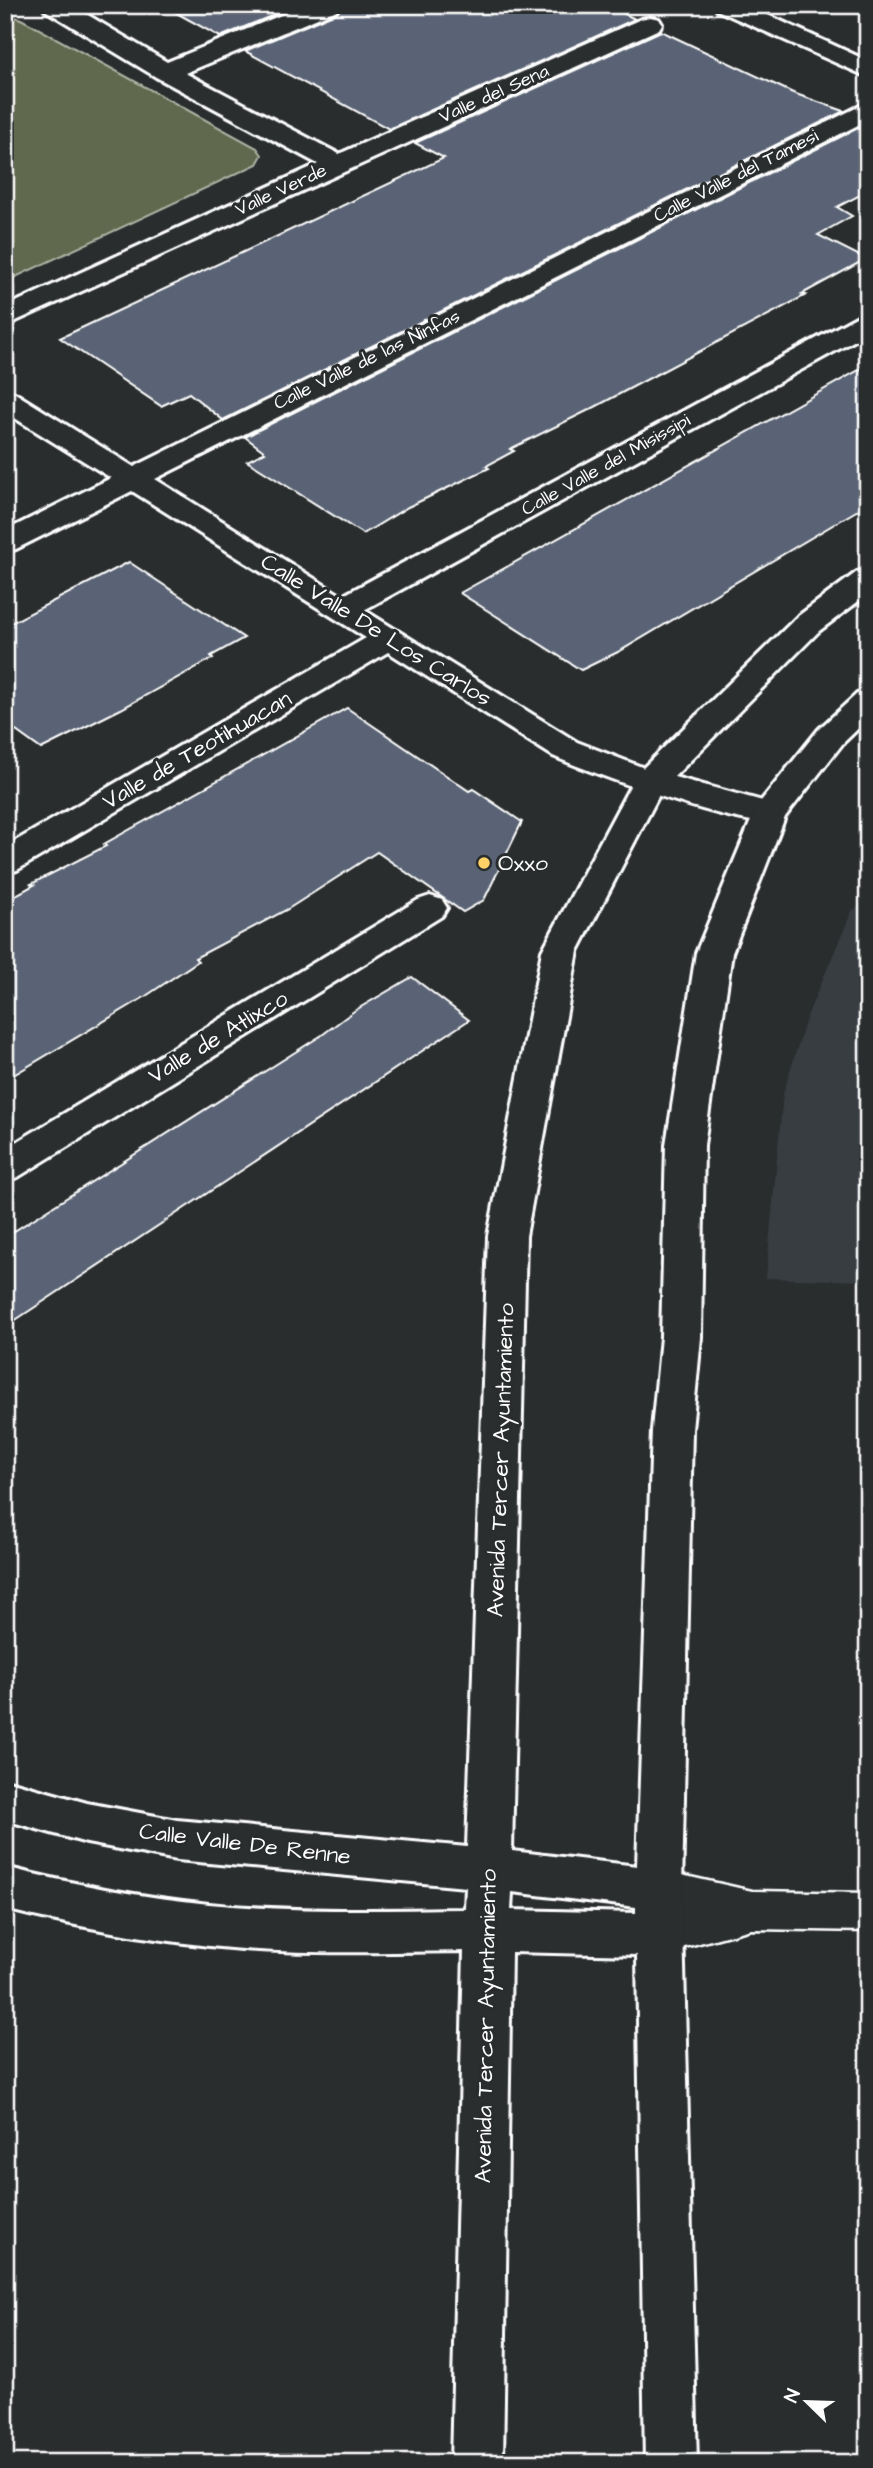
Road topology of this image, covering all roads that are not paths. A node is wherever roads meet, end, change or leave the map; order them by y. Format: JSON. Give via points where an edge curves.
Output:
{"nodes":[{"id":1,"x":54,"y":5,"type":"edge"},
{"id":2,"x":328,"y":5,"type":"edge"},
{"id":3,"x":726,"y":5,"type":"edge"},
{"id":4,"x":650,"y":24,"type":"dead end"},
{"id":5,"x":868,"y":71,"type":"edge"},
{"id":6,"x":165,"y":72,"type":"junction"},
{"id":7,"x":868,"y":110,"type":"edge"},
{"id":8,"x":338,"y":164,"type":"junction"},
{"id":9,"x":604,"y":242,"type":"joint"},
{"id":10,"x":5,"y":318,"type":"edge"},
{"id":11,"x":868,"y":322,"type":"edge"},
{"id":12,"x":5,"y":399,"type":"edge"},
{"id":13,"x":130,"y":478,"type":"junction"},
{"id":14,"x":5,"y":543,"type":"edge"},
{"id":15,"x":868,"y":579,"type":"edge"},
{"id":16,"x":344,"y":608,"type":"junction"},
{"id":17,"x":388,"y":639,"type":"junction"},
{"id":18,"x":868,"y":701,"type":"edge"},
{"id":19,"x":648,"y":783,"type":"junction"},
{"id":20,"x":769,"y":814,"type":"junction"},
{"id":21,"x":5,"y":862,"type":"edge"},
{"id":22,"x":430,"y":908,"type":"dead end"},
{"id":23,"x":5,"y":1167,"type":"edge"},
{"id":24,"x":5,"y":1800,"type":"edge"},
{"id":25,"x":489,"y":1869,"type":"junction"},
{"id":26,"x":5,"y":1888,"type":"edge"},
{"id":27,"x":659,"y":1889,"type":"junction"},
{"id":28,"x":752,"y":1910,"type":"junction"},
{"id":29,"x":868,"y":1912,"type":"edge"},
{"id":30,"x":487,"y":1930,"type":"junction"},
{"id":31,"x":659,"y":1935,"type":"junction"},
{"id":32,"x":477,"y":2463,"type":"edge"},
{"id":33,"x":671,"y":2463,"type":"edge"}],
"edges":[{"from":1,"to":6,"type":"street","name":"Valle Verde"},
{"from":2,"to":6,"type":"street"},
{"from":3,"to":5,"type":"street"},
{"from":4,"to":8,"type":"street","name":"Valle del Sena"},
{"from":6,"to":8,"type":"street","name":"Valle Verde"},
{"from":7,"to":9,"type":"street","name":"Calle Valle del Tamesi"},
{"from":8,"to":10,"type":"street","name":"Valle Verde"},
{"from":9,"to":13,"type":"street","name":"Calle Valle de las Ninfas"},
{"from":11,"to":16,"type":"street","name":"Calle Valle del Misissipi"},
{"from":12,"to":13,"type":"street","name":"Calle Valle De Los Carlos"},
{"from":13,"to":14,"type":"street","name":"Calle Valle de las Ninfas"},
{"from":13,"to":16,"type":"street","name":"Calle Valle De Los Carlos"},
{"from":15,"to":19,"type":"street","name":"Avenida Tercer Ayuntamiento","via":[[808,624]]},
{"from":16,"to":17,"type":"street","name":"Calle Valle De Los Carlos"},
{"from":17,"to":19,"type":"street","name":"Calle Valle De Los Carlos","via":[[565,749]]},
{"from":17,"to":21,"type":"street","name":"Valle de Teotihuacan"},
{"from":18,"to":20,"type":"street","via":[[831,736]]},
{"from":19,"to":20,"type":"street","name":"Calle Valle De Los Carlos"},
{"from":19,"to":25,"type":"street","name":"Avenida Tercer Ayuntamiento","via":[[560,951],[508,1236]]},
{"from":20,"to":27,"type":"street","via":[[715,953],[685,1145]]},
{"from":22,"to":23,"type":"street","name":"Valle de Atlixco"},
{"from":24,"to":25,"type":"street","name":"Calle Valle De Renne","via":[[88,1823],[177,1840]]},
{"from":25,"to":27,"type":"street","name":"Calle Valle De Renne"},
{"from":25,"to":30,"type":"street","name":"Avenida Tercer Ayuntamiento"},
{"from":26,"to":30,"type":"street","via":[[77,1906],[210,1925],[334,1931]]},
{"from":27,"to":28,"type":"lane"},
{"from":27,"to":31,"type":"street"},
{"from":28,"to":29,"type":"lane"},
{"from":28,"to":31,"type":"lane"},
{"from":30,"to":31,"type":"street"},
{"from":30,"to":32,"type":"street","name":"Avenida Tercer Ayuntamiento"},
{"from":31,"to":33,"type":"street"}]}
